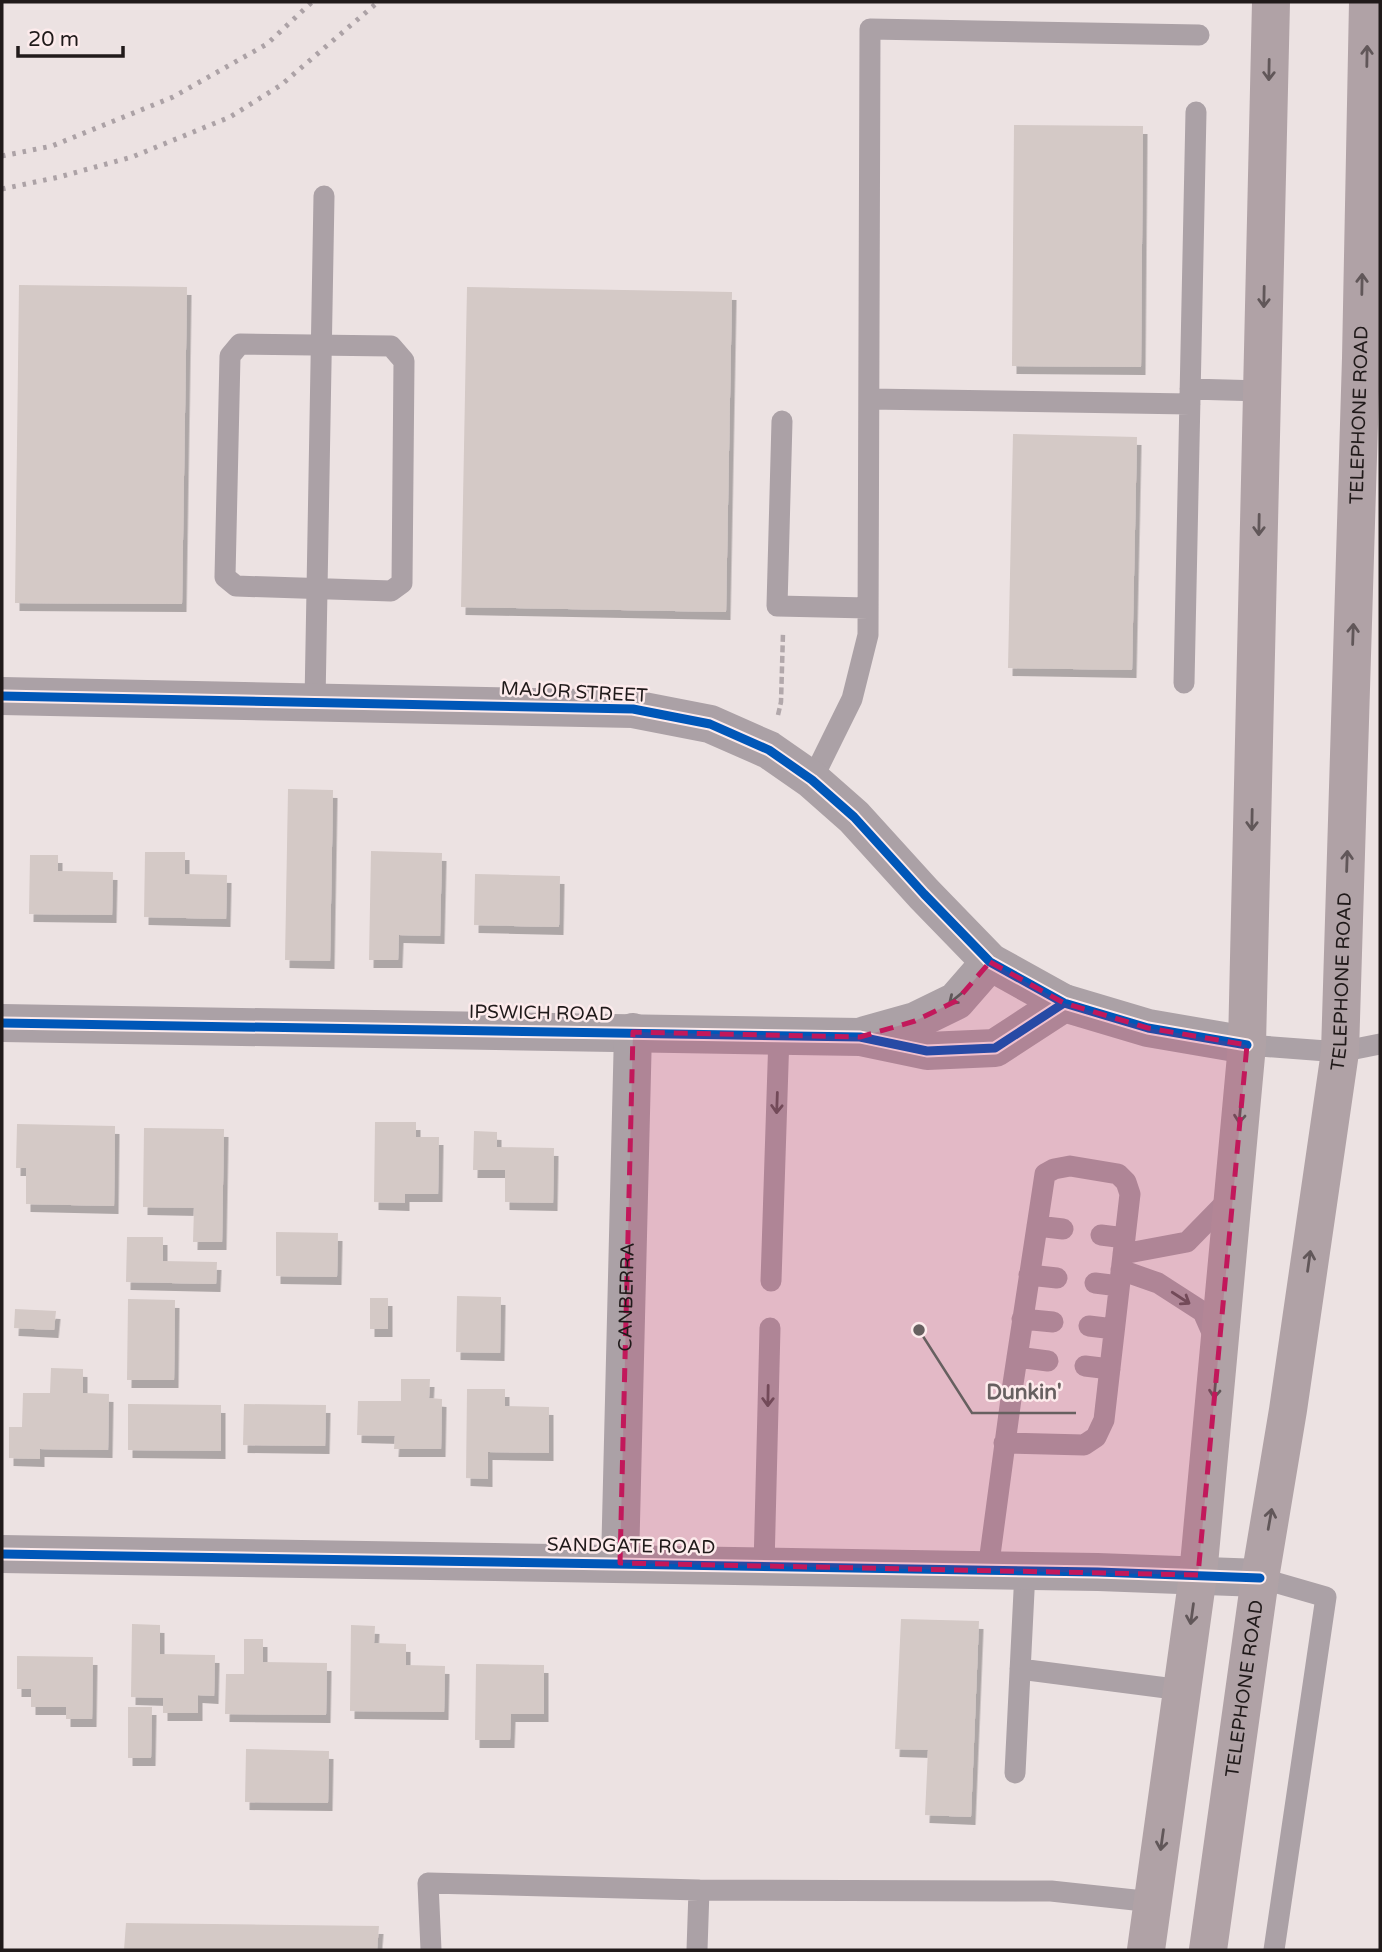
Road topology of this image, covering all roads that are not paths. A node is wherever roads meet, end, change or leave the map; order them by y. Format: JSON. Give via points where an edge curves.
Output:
{"nodes":[{"id":1,"x":1271,"y":2,"type":"edge"},
{"id":2,"x":1368,"y":2,"type":"edge"},
{"id":3,"x":1199,"y":35,"type":"dead end"},
{"id":4,"x":1373,"y":95,"type":"edge"},
{"id":5,"x":1196,"y":112,"type":"dead end"},
{"id":6,"x":324,"y":195,"type":"dead end"},
{"id":7,"x":1371,"y":214,"type":"edge"},
{"id":8,"x":321,"y":344,"type":"junction"},
{"id":9,"x":1371,"y":358,"type":"edge"},
{"id":10,"x":1262,"y":391,"type":"junction"},
{"id":11,"x":1190,"y":396,"type":"junction"},
{"id":12,"x":869,"y":399,"type":"junction"},
{"id":13,"x":782,"y":421,"type":"dead end"},
{"id":14,"x":317,"y":589,"type":"junction"},
{"id":15,"x":868,"y":608,"type":"junction"},
{"id":16,"x":1184,"y":683,"type":"dead end"},
{"id":17,"x":2,"y":696,"type":"edge"},
{"id":18,"x":316,"y":702,"type":"junction"},
{"id":19,"x":812,"y":780,"type":"junction"},
{"id":20,"x":990,"y":962,"type":"junction"},
{"id":21,"x":1064,"y":1003,"type":"junction"},
{"id":22,"x":2,"y":1023,"type":"edge"},
{"id":23,"x":633,"y":1032,"type":"junction"},
{"id":24,"x":779,"y":1035,"type":"junction"},
{"id":25,"x":860,"y":1037,"type":"junction"},
{"id":26,"x":1380,"y":1044,"type":"edge"},
{"id":27,"x":1247,"y":1045,"type":"junction"},
{"id":28,"x":1340,"y":1052,"type":"junction"},
{"id":29,"x":1233,"y":1195,"type":"junction"},
{"id":30,"x":1037,"y":1226,"type":"junction"},
{"id":31,"x":1063,"y":1229,"type":"dead end"},
{"id":32,"x":1101,"y":1235,"type":"dead end"},
{"id":33,"x":1122,"y":1262,"type":"junction"},
{"id":34,"x":1029,"y":1275,"type":"junction"},
{"id":35,"x":1057,"y":1278,"type":"dead end"},
{"id":36,"x":771,"y":1281,"type":"dead end"},
{"id":37,"x":1095,"y":1283,"type":"dead end"},
{"id":38,"x":1023,"y":1319,"type":"junction"},
{"id":39,"x":1053,"y":1322,"type":"dead end"},
{"id":40,"x":1089,"y":1326,"type":"dead end"},
{"id":41,"x":770,"y":1328,"type":"dead end"},
{"id":42,"x":1114,"y":1329,"type":"junction"},
{"id":43,"x":1219,"y":1349,"type":"junction"},
{"id":44,"x":1017,"y":1357,"type":"junction"},
{"id":45,"x":1048,"y":1361,"type":"dead end"},
{"id":46,"x":1085,"y":1366,"type":"dead end"},
{"id":47,"x":1110,"y":1369,"type":"junction"},
{"id":48,"x":1004,"y":1443,"type":"junction"},
{"id":49,"x":2,"y":1554,"type":"edge"},
{"id":50,"x":620,"y":1563,"type":"junction"},
{"id":51,"x":764,"y":1566,"type":"junction"},
{"id":52,"x":988,"y":1570,"type":"junction"},
{"id":53,"x":1025,"y":1571,"type":"junction"},
{"id":54,"x":1198,"y":1575,"type":"junction"},
{"id":55,"x":1260,"y":1578,"type":"junction"},
{"id":56,"x":1020,"y":1669,"type":"junction"},
{"id":57,"x":1182,"y":1689,"type":"junction"},
{"id":58,"x":1015,"y":1773,"type":"dead end"},
{"id":59,"x":699,"y":1889,"type":"junction"},
{"id":60,"x":1153,"y":1902,"type":"junction"},
{"id":61,"x":432,"y":1950,"type":"edge"},
{"id":62,"x":697,"y":1950,"type":"edge"},
{"id":63,"x":1146,"y":1950,"type":"edge"},
{"id":64,"x":1208,"y":1950,"type":"edge"},
{"id":65,"x":1274,"y":1950,"type":"edge"}],
"edges":[{"from":1,"to":10,"type":"main road","one_way":true},
{"from":4,"to":2,"type":"main road","name":"TELEPHONE ROAD","one_way":true},
{"from":3,"to":12,"type":"lane","via":[[870,29]]},
{"from":4,"to":7,"type":"main road","name":"TELEPHONE ROAD"},
{"from":5,"to":11,"type":"lane"},
{"from":6,"to":8,"type":"lane"},
{"from":9,"to":7,"type":"main road","name":"TELEPHONE ROAD","one_way":true},
{"from":8,"to":14,"type":"lane"},
{"from":8,"to":14,"type":"lane","via":[[391,346],[404,361],[402,583],[391,591]]},
{"from":8,"to":14,"type":"lane","via":[[240,344],[230,356],[225,563],[225,577],[236,586]]},
{"from":28,"to":9,"type":"main road","name":"TELEPHONE ROAD","one_way":true},
{"from":10,"to":11,"type":"lane"},
{"from":10,"to":27,"type":"main road","one_way":true},
{"from":11,"to":12,"type":"lane"},
{"from":11,"to":16,"type":"lane"},
{"from":12,"to":15,"type":"lane"},
{"from":13,"to":15,"type":"lane","via":[[776,606]]},
{"from":14,"to":18,"type":"lane"},
{"from":15,"to":19,"type":"lane","via":[[868,635],[852,699]]},
{"from":17,"to":18,"type":"street","name":"MAJOR STREET"},
{"from":18,"to":19,"type":"street","name":"MAJOR STREET","via":[[633,709],[710,724],[769,750]]},
{"from":19,"to":20,"type":"street","name":"MAJOR STREET","via":[[854,817]]},
{"from":20,"to":21,"type":"street","name":"MAJOR STREET"},
{"from":20,"to":25,"type":"street","name":"IPSWICH ROAD","one_way":true,"via":[[956,1001],[915,1021]]},
{"from":21,"to":25,"type":"street","name":"IPSWICH ROAD","via":[[995,1048],[927,1051]]},
{"from":21,"to":27,"type":"street","name":"MAJOR STREET","via":[[1148,1028]]},
{"from":22,"to":23,"type":"street","name":"IPSWICH ROAD"},
{"from":23,"to":24,"type":"street","name":"IPSWICH ROAD"},
{"from":23,"to":50,"type":"street","name":"CANBERRA"},
{"from":24,"to":25,"type":"street","name":"IPSWICH ROAD"},
{"from":24,"to":36,"type":"lane","one_way":true},
{"from":26,"to":28,"type":"lane"},
{"from":27,"to":28,"type":"lane"},
{"from":27,"to":29,"type":"main road","one_way":true},
{"from":55,"to":28,"type":"main road","name":"TELEPHONE ROAD","one_way":true},
{"from":29,"to":33,"type":"lane","via":[[1187,1242]]},
{"from":29,"to":43,"type":"main road"},
{"from":30,"to":31,"type":"lane"},
{"from":30,"to":33,"type":"lane","via":[[1045,1174],[1070,1166],[1118,1174],[1130,1194]]},
{"from":30,"to":34,"type":"lane"},
{"from":32,"to":33,"type":"lane"},
{"from":33,"to":37,"type":"lane"},
{"from":33,"to":42,"type":"lane"},
{"from":33,"to":43,"type":"lane","one_way":true,"via":[[1203,1312]]},
{"from":34,"to":35,"type":"lane"},
{"from":34,"to":38,"type":"lane"},
{"from":38,"to":39,"type":"lane"},
{"from":38,"to":44,"type":"lane"},
{"from":40,"to":42,"type":"lane"},
{"from":41,"to":51,"type":"lane","one_way":true},
{"from":42,"to":47,"type":"lane"},
{"from":43,"to":54,"type":"main road","one_way":true},
{"from":44,"to":45,"type":"lane"},
{"from":44,"to":48,"type":"lane"},
{"from":46,"to":47,"type":"lane"},
{"from":47,"to":48,"type":"lane","via":[[1104,1420],[1096,1437],[1075,1446]]},
{"from":48,"to":52,"type":"lane"},
{"from":49,"to":50,"type":"street","name":"SANDGATE ROAD"},
{"from":50,"to":51,"type":"street","name":"SANDGATE ROAD"},
{"from":51,"to":52,"type":"street","name":"SANDGATE ROAD"},
{"from":52,"to":53,"type":"street","name":"SANDGATE ROAD"},
{"from":53,"to":54,"type":"street","name":"SANDGATE ROAD"},
{"from":53,"to":56,"type":"lane"},
{"from":54,"to":55,"type":"street","name":"SANDGATE ROAD"},
{"from":54,"to":57,"type":"main road","one_way":true},
{"from":55,"to":64,"type":"main road","name":"TELEPHONE ROAD"},
{"from":55,"to":65,"type":"lane","via":[[1326,1597]]},
{"from":56,"to":57,"type":"lane"},
{"from":56,"to":58,"type":"lane"},
{"from":57,"to":60,"type":"main road","one_way":true},
{"from":59,"to":60,"type":"lane","via":[[1051,1891]]},
{"from":59,"to":61,"type":"lane","via":[[428,1883]]},
{"from":59,"to":62,"type":"lane"},
{"from":60,"to":63,"type":"main road"}]}
